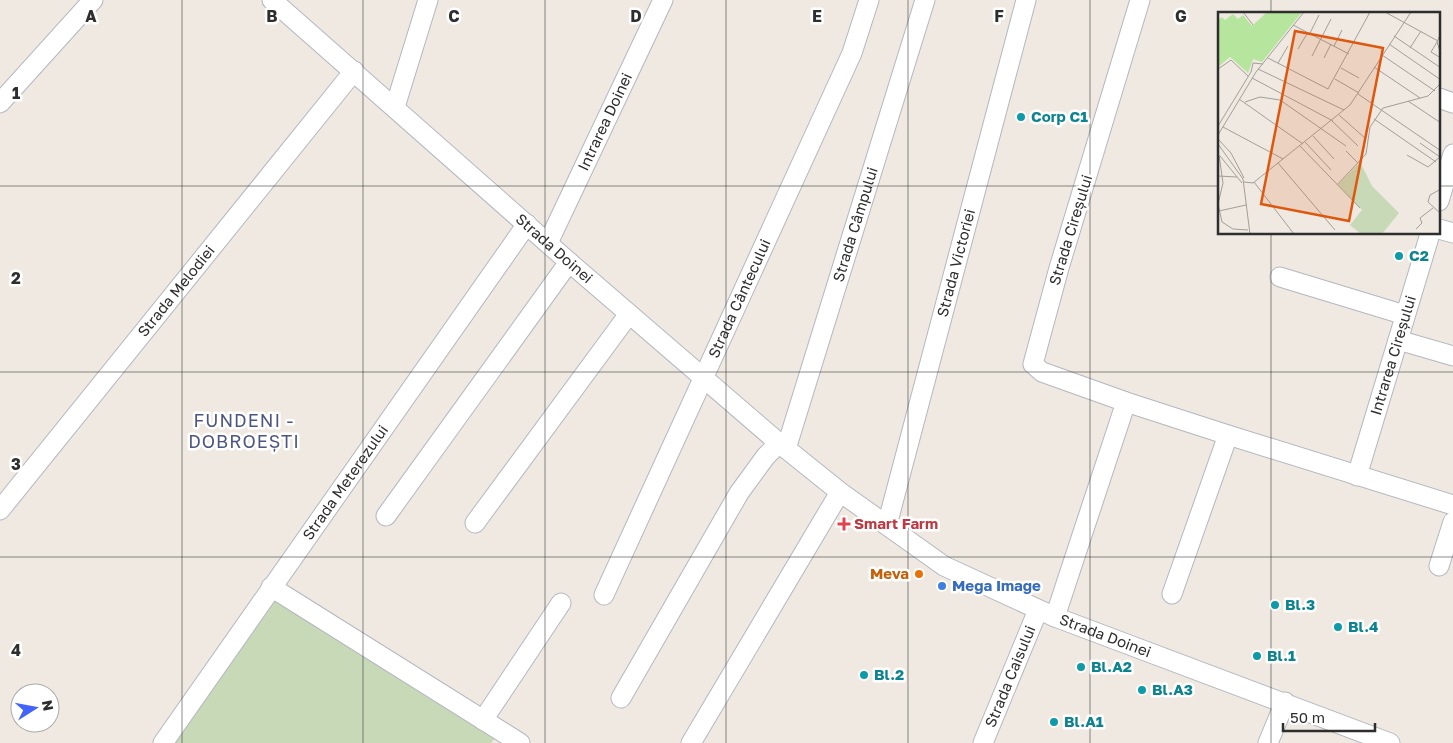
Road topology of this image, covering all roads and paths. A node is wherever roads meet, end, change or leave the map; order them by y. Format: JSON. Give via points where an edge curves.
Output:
{"nodes":[{"id":1,"x":93,"y":0,"type":"edge"},
{"id":2,"x":272,"y":0,"type":"edge"},
{"id":3,"x":428,"y":0,"type":"edge"},
{"id":4,"x":663,"y":0,"type":"edge"},
{"id":5,"x":869,"y":0,"type":"edge"},
{"id":6,"x":925,"y":0,"type":"edge"},
{"id":7,"x":1026,"y":0,"type":"edge"},
{"id":8,"x":1140,"y":0,"type":"edge"},
{"id":9,"x":354,"y":71,"type":"junction"},
{"id":10,"x":1440,"y":98,"type":"edge"},
{"id":11,"x":0,"y":103,"type":"edge"},
{"id":12,"x":1453,"y":103,"type":"edge"},
{"id":13,"x":395,"y":107,"type":"junction"},
{"id":14,"x":1453,"y":154,"type":"edge"},
{"id":15,"x":1440,"y":198,"type":"edge"},
{"id":16,"x":526,"y":224,"type":"junction"},
{"id":17,"x":1440,"y":229,"type":"edge"},
{"id":18,"x":1453,"y":233,"type":"edge"},
{"id":19,"x":1430,"y":235,"type":"edge"},
{"id":20,"x":548,"y":244,"type":"junction"},
{"id":21,"x":569,"y":262,"type":"junction"},
{"id":22,"x":1280,"y":277,"type":"dead end"},
{"id":23,"x":629,"y":314,"type":"junction"},
{"id":24,"x":1405,"y":315,"type":"junction"},
{"id":25,"x":1398,"y":340,"type":"junction"},
{"id":26,"x":1453,"y":356,"type":"edge"},
{"id":27,"x":703,"y":378,"type":"junction"},
{"id":28,"x":1126,"y":402,"type":"junction"},
{"id":29,"x":1228,"y":436,"type":"junction"},
{"id":30,"x":783,"y":446,"type":"junction"},
{"id":31,"x":1357,"y":476,"type":"junction"},
{"id":32,"x":840,"y":492,"type":"junction"},
{"id":33,"x":1453,"y":504,"type":"edge"},
{"id":34,"x":0,"y":510,"type":"edge"},
{"id":35,"x":386,"y":516,"type":"dead end"},
{"id":36,"x":1453,"y":522,"type":"edge"},
{"id":37,"x":475,"y":523,"type":"dead end"},
{"id":38,"x":887,"y":525,"type":"junction"},
{"id":39,"x":1439,"y":566,"type":"dead end"},
{"id":40,"x":271,"y":587,"type":"junction"},
{"id":41,"x":1172,"y":594,"type":"dead end"},
{"id":42,"x":604,"y":596,"type":"dead end"},
{"id":43,"x":561,"y":603,"type":"dead end"},
{"id":44,"x":1046,"y":613,"type":"junction"},
{"id":45,"x":621,"y":698,"type":"dead end"},
{"id":46,"x":1285,"y":702,"type":"junction"},
{"id":47,"x":483,"y":720,"type":"junction"},
{"id":48,"x":517,"y":741,"type":"edge"},
{"id":49,"x":163,"y":743,"type":"edge"},
{"id":50,"x":691,"y":743,"type":"edge"},
{"id":51,"x":983,"y":743,"type":"edge"},
{"id":52,"x":1268,"y":743,"type":"edge"},
{"id":53,"x":1390,"y":743,"type":"edge"}],
"edges":[{"from":1,"to":11,"type":"street"},
{"from":2,"to":9,"type":"street","name":"Strada Doinei"},
{"from":3,"to":13,"type":"street"},
{"from":4,"to":20,"type":"street","name":"Intrarea Doinei"},
{"from":5,"to":27,"type":"street","name":"Strada Cântecului","via":[[852,54]]},
{"from":6,"to":30,"type":"street","name":"Strada Câmpului"},
{"from":7,"to":38,"type":"street","name":"Strada Victoriei"},
{"from":8,"to":28,"type":"street","name":"Strada Cireșului","via":[[1033,364],[1042,372]]},
{"from":9,"to":13,"type":"street","name":"Strada Doinei"},
{"from":9,"to":34,"type":"street","name":"Strada Melodiei"},
{"from":10,"to":12,"type":"street"},
{"from":13,"to":16,"type":"street","name":"Strada Doinei"},
{"from":14,"to":15,"type":"street"},
{"from":16,"to":20,"type":"street","name":"Strada Doinei"},
{"from":16,"to":40,"type":"street","name":"Strada Meterezului"},
{"from":17,"to":18,"type":"street"},
{"from":19,"to":24,"type":"street","name":"Intrarea Cireșului"},
{"from":20,"to":21,"type":"street","name":"Strada Doinei"},
{"from":21,"to":23,"type":"street","name":"Strada Doinei"},
{"from":21,"to":35,"type":"street"},
{"from":22,"to":24,"type":"street"},
{"from":23,"to":27,"type":"street","name":"Strada Doinei"},
{"from":23,"to":37,"type":"street"},
{"from":24,"to":25,"type":"street","name":"Intrarea Cireșului"},
{"from":25,"to":26,"type":"street"},
{"from":25,"to":31,"type":"street","name":"Intrarea Cireșului"},
{"from":27,"to":30,"type":"street","name":"Strada Doinei"},
{"from":27,"to":42,"type":"street","name":"Strada Cântecului"},
{"from":28,"to":29,"type":"street","name":"Strada Cireșului"},
{"from":28,"to":44,"type":"street"},
{"from":29,"to":31,"type":"street","name":"Strada Cireșului"},
{"from":29,"to":41,"type":"street"},
{"from":30,"to":32,"type":"street","name":"Strada Doinei"},
{"from":30,"to":45,"type":"street","via":[[766,456],[739,493]]},
{"from":31,"to":33,"type":"street","name":"Strada Cireșului"},
{"from":32,"to":38,"type":"street","name":"Strada Doinei"},
{"from":32,"to":50,"type":"street"},
{"from":36,"to":39,"type":"street"},
{"from":38,"to":44,"type":"street","name":"Strada Doinei","via":[[944,566]]},
{"from":40,"to":47,"type":"street"},
{"from":40,"to":49,"type":"street","name":"Strada Meterezului"},
{"from":43,"to":47,"type":"street"},
{"from":44,"to":46,"type":"street","name":"Strada Doinei"},
{"from":44,"to":51,"type":"street","name":"Strada Caisului"},
{"from":46,"to":52,"type":"street"},
{"from":46,"to":53,"type":"street","name":"Strada Doinei"},
{"from":47,"to":48,"type":"street"}]}
